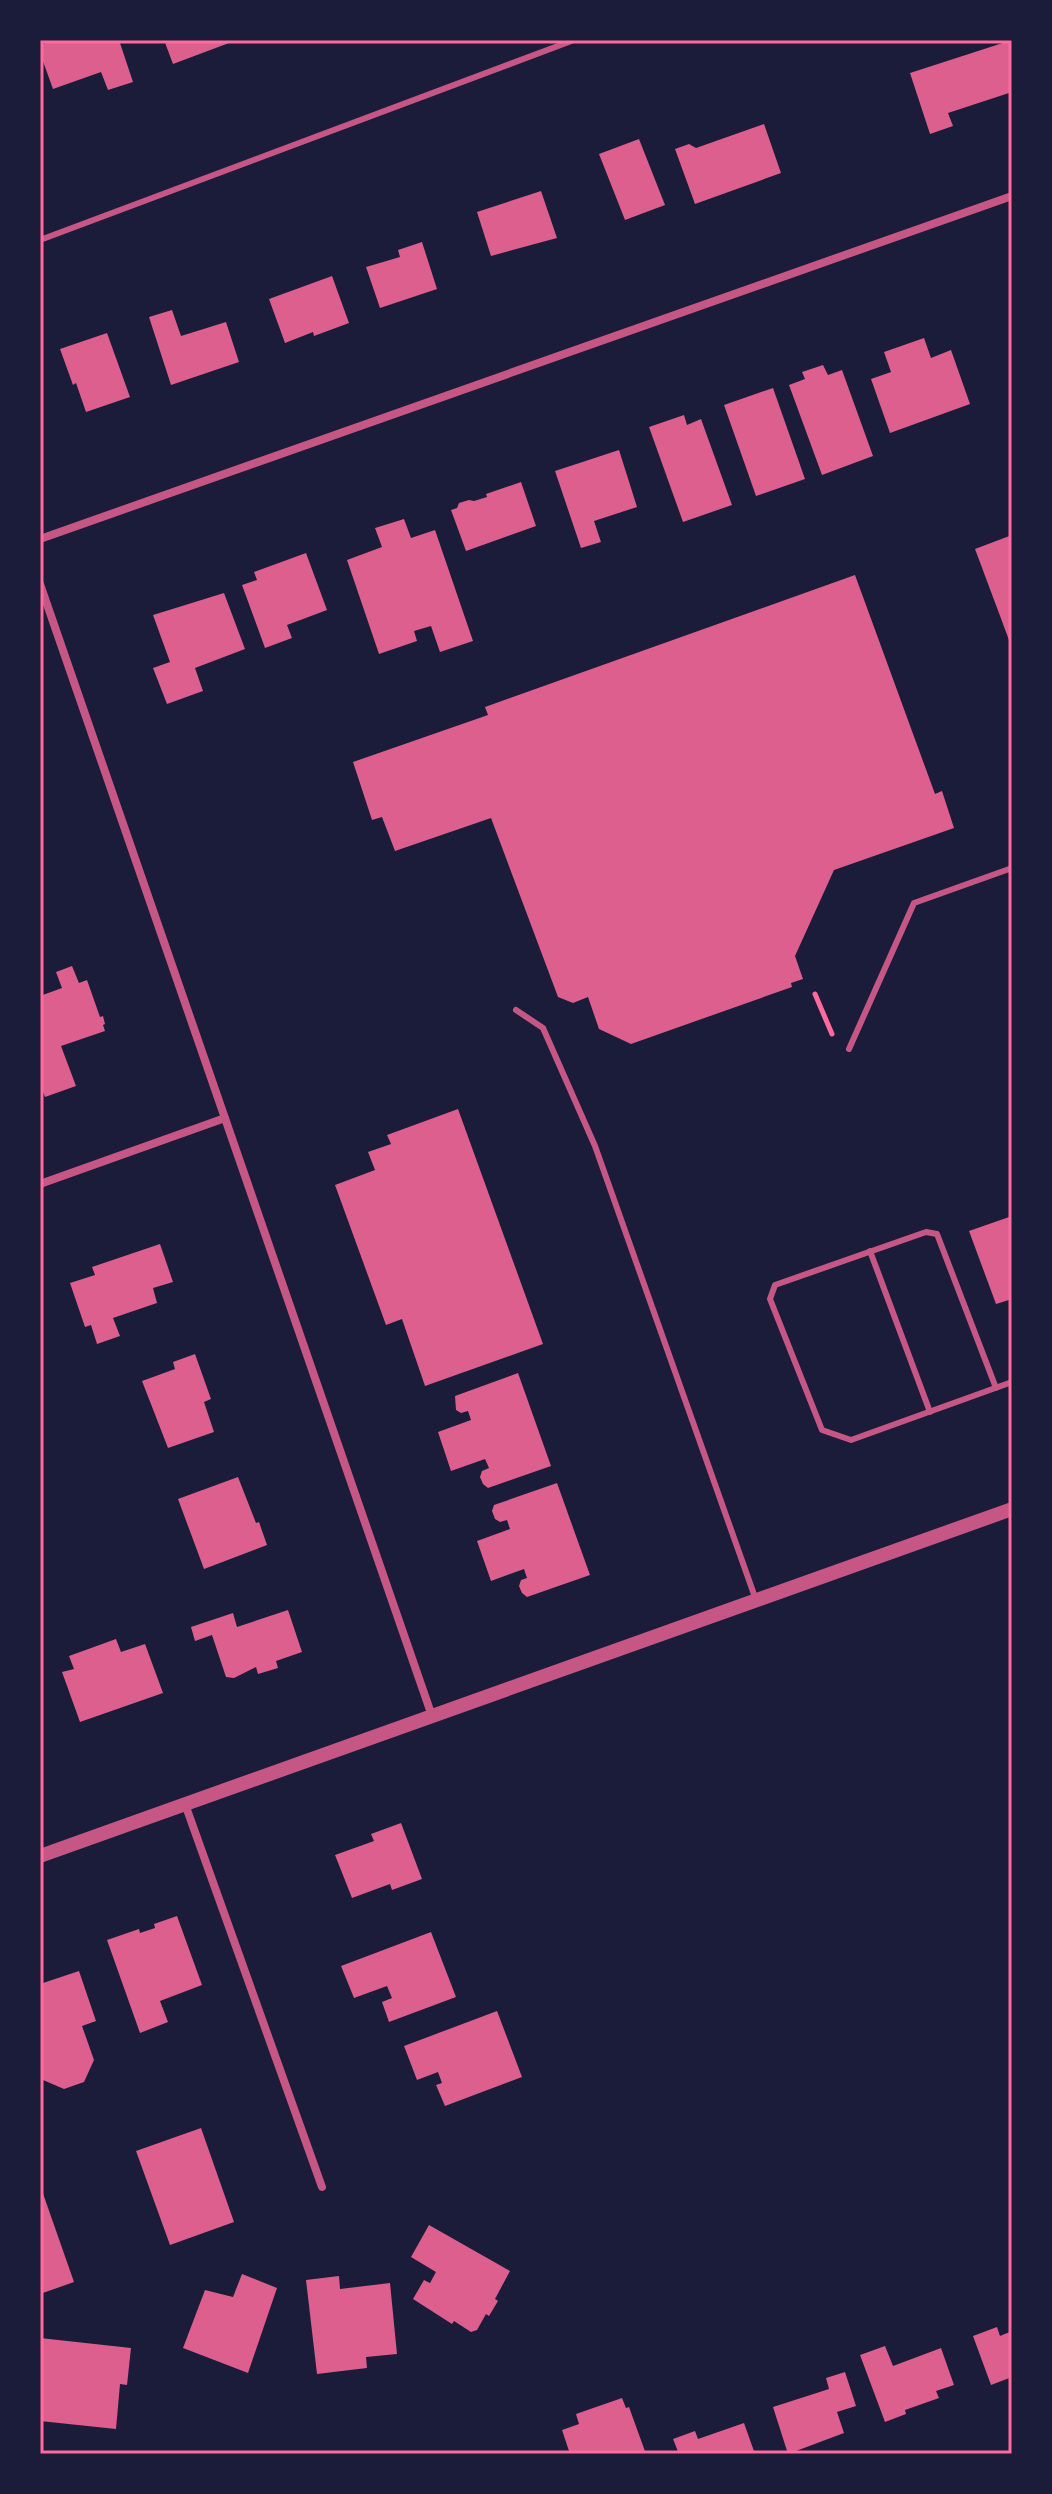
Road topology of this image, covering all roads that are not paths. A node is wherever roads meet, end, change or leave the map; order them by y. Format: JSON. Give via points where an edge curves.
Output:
{"nodes":[{"id":1,"x":574,"y":40,"type":"edge"},
{"id":2,"x":1012,"y":196,"type":"edge"},
{"id":3,"x":40,"y":240,"type":"edge"},
{"id":4,"x":40,"y":539,"type":"edge"},
{"id":5,"x":40,"y":584,"type":"edge"},
{"id":6,"x":1012,"y":868,"type":"edge"},
{"id":7,"x":516,"y":1010,"type":"dead end"},
{"id":8,"x":849,"y":1049,"type":"dead end"},
{"id":9,"x":225,"y":1118,"type":"junction"},
{"id":10,"x":40,"y":1184,"type":"edge"},
{"id":11,"x":870,"y":1251,"type":"junction"},
{"id":12,"x":1012,"y":1382,"type":"edge"},
{"id":13,"x":996,"y":1388,"type":"junction"},
{"id":14,"x":930,"y":1412,"type":"junction"},
{"id":15,"x":1012,"y":1509,"type":"edge"},
{"id":16,"x":756,"y":1600,"type":"junction"},
{"id":17,"x":432,"y":1716,"type":"junction"},
{"id":18,"x":185,"y":1804,"type":"junction"},
{"id":19,"x":40,"y":1856,"type":"edge"},
{"id":20,"x":322,"y":2187,"type":"dead end"}],
"edges":[{"from":1,"to":3,"type":"lane"},
{"from":2,"to":4,"type":"street"},
{"from":5,"to":9,"type":"street"},
{"from":6,"to":8,"type":"lane","via":[[914,903]]},
{"from":7,"to":16,"type":"lane","via":[[543,1028],[595,1146]]},
{"from":9,"to":10,"type":"street"},
{"from":9,"to":17,"type":"street"},
{"from":11,"to":13,"type":"lane","via":[[926,1232],[937,1234]]},
{"from":11,"to":14,"type":"lane"},
{"from":11,"to":14,"type":"lane","via":[[775,1285],[770,1299],[822,1430],[851,1440]]},
{"from":12,"to":13,"type":"lane"},
{"from":13,"to":14,"type":"lane"},
{"from":15,"to":16,"type":"street"},
{"from":16,"to":17,"type":"street"},
{"from":17,"to":18,"type":"street"},
{"from":18,"to":19,"type":"street"},
{"from":18,"to":20,"type":"street"}]}
